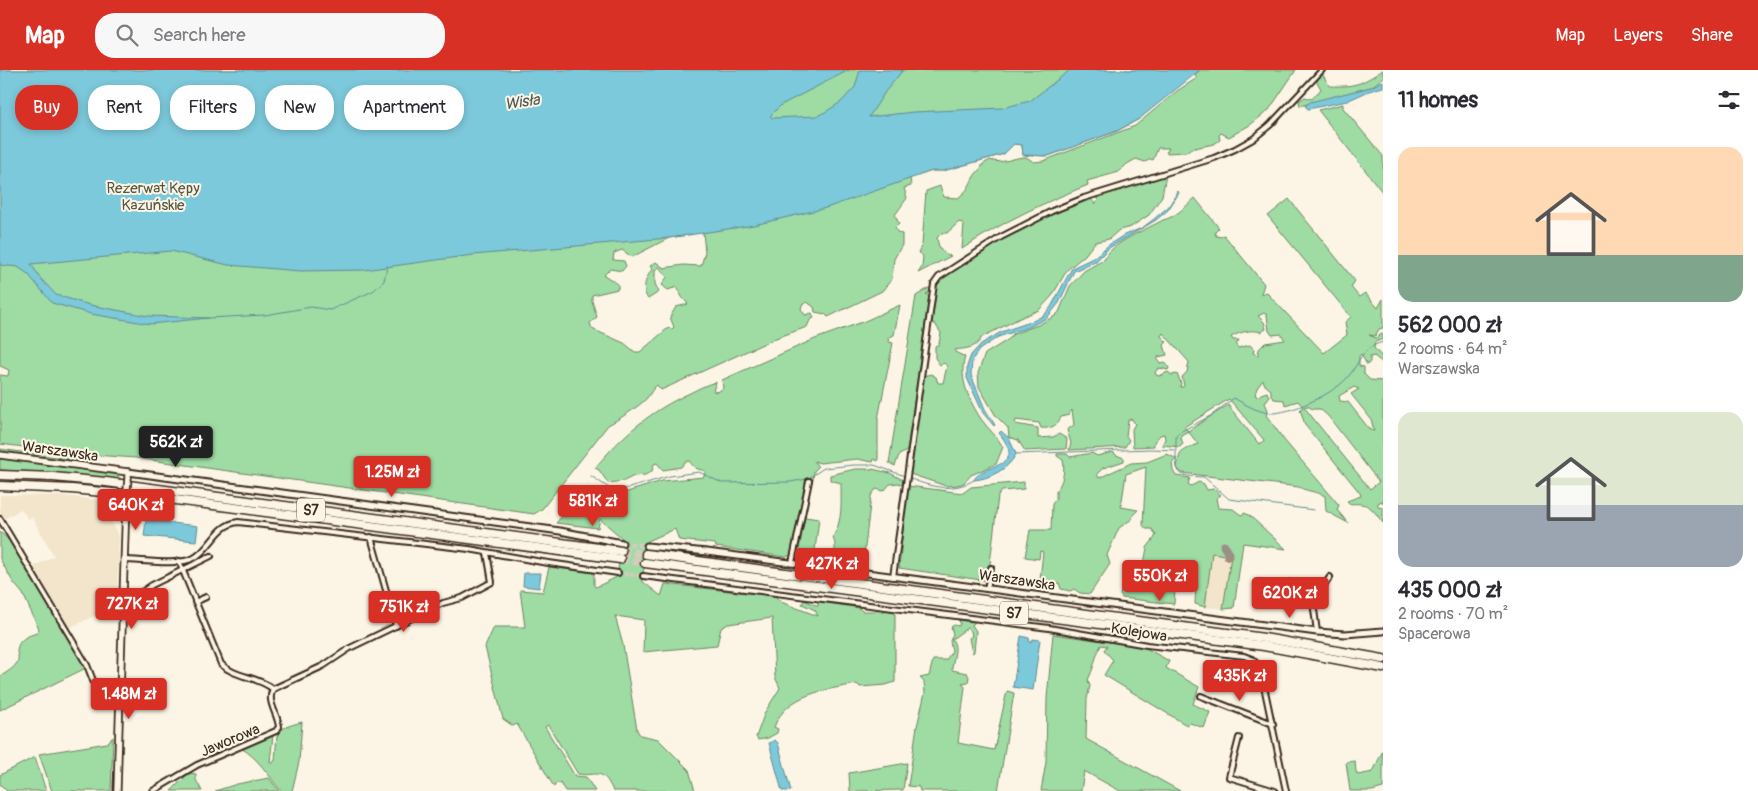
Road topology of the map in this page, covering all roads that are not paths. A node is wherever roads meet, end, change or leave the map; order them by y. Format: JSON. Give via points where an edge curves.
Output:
{"nodes":[{"id":1,"x":1322,"y":70,"type":"edge"},
{"id":2,"x":0,"y":455,"type":"edge"},
{"id":3,"x":0,"y":475,"type":"edge"},
{"id":4,"x":128,"y":475,"type":"junction"},
{"id":5,"x":809,"y":481,"type":"dead end"},
{"id":6,"x":0,"y":486,"type":"edge"},
{"id":7,"x":0,"y":519,"type":"edge"},
{"id":8,"x":371,"y":538,"type":"junction"},
{"id":9,"x":621,"y":551,"type":"junction"},
{"id":10,"x":487,"y":553,"type":"junction"},
{"id":11,"x":646,"y":554,"type":"junction"},
{"id":12,"x":211,"y":556,"type":"dead end"},
{"id":13,"x":124,"y":560,"type":"junction"},
{"id":14,"x":179,"y":561,"type":"junction"},
{"id":15,"x":792,"y":563,"type":"junction"},
{"id":16,"x":991,"y":568,"type":"dead end"},
{"id":17,"x":182,"y":571,"type":"junction"},
{"id":18,"x":618,"y":572,"type":"tunnel mouth"},
{"id":19,"x":643,"y":576,"type":"tunnel mouth"},
{"id":20,"x":893,"y":576,"type":"junction"},
{"id":21,"x":1330,"y":577,"type":"dead end"},
{"id":22,"x":988,"y":589,"type":"junction"},
{"id":23,"x":206,"y":597,"type":"dead end"},
{"id":24,"x":129,"y":601,"type":"dead end"},
{"id":25,"x":195,"y":602,"type":"junction"},
{"id":26,"x":396,"y":626,"type":"junction"},
{"id":27,"x":1383,"y":631,"type":"edge"},
{"id":28,"x":1317,"y":632,"type":"junction"},
{"id":29,"x":1383,"y":659,"type":"edge"},
{"id":30,"x":1383,"y":668,"type":"edge"},
{"id":31,"x":273,"y":689,"type":"junction"},
{"id":32,"x":1202,"y":696,"type":"dead end"},
{"id":33,"x":120,"y":702,"type":"junction"},
{"id":34,"x":1273,"y":724,"type":"junction"},
{"id":35,"x":1239,"y":738,"type":"dead end"},
{"id":36,"x":117,"y":791,"type":"edge"},
{"id":37,"x":153,"y":791,"type":"edge"},
{"id":38,"x":1275,"y":791,"type":"edge"},
{"id":39,"x":1286,"y":791,"type":"edge"}],
"edges":[{"from":1,"to":20,"type":"street","via":[[1270,125],[1235,149],[1084,198],[1001,237],[939,277],[934,284]]},
{"from":2,"to":4,"type":"main road","name":"Warszawska"},
{"from":3,"to":9,"type":"highway","number":"S7","via":[[106,482]]},
{"from":4,"to":9,"type":"street","name":"Warszawska","via":[[560,531]]},
{"from":4,"to":13,"type":"main road","bridge":true},
{"from":5,"to":15,"type":"street"},
{"from":6,"to":9,"type":"highway","number":"S7","via":[[26,485],[128,494]]},
{"from":7,"to":33,"type":"street","via":[[87,665],[100,696],[106,701]]},
{"from":8,"to":10,"type":"street"},
{"from":8,"to":14,"type":"street","via":[[238,522],[222,528],[196,556]]},
{"from":8,"to":26,"type":"street"},
{"from":10,"to":18,"type":"street"},
{"from":10,"to":26,"type":"street","via":[[492,582]]},
{"from":11,"to":15,"type":"street","name":"Warszawska"},
{"from":11,"to":29,"type":"highway","number":"S7","via":[[1264,638]]},
{"from":11,"to":30,"type":"highway","number":"S7","via":[[1264,646]]},
{"from":12,"to":17,"type":"street"},
{"from":13,"to":14,"type":"street"},
{"from":13,"to":33,"type":"main road"},
{"from":14,"to":17,"type":"street"},
{"from":15,"to":20,"type":"street","name":"Warszawska"},
{"from":16,"to":22,"type":"street"},
{"from":17,"to":24,"type":"street","via":[[152,585]]},
{"from":17,"to":25,"type":"street"},
{"from":19,"to":34,"type":"street","name":"Kolejowa","via":[[1244,656],[1260,667]]},
{"from":20,"to":22,"type":"street","name":"Warszawska"},
{"from":21,"to":28,"type":"street","via":[[1313,602]]},
{"from":22,"to":28,"type":"street","name":"Warszawska"},
{"from":23,"to":25,"type":"street"},
{"from":25,"to":31,"type":"street","via":[[221,664],[231,671],[265,682]]},
{"from":26,"to":31,"type":"street"},
{"from":27,"to":28,"type":"street","name":"Warszawska"},
{"from":31,"to":37,"type":"street","name":"Jaworowa","via":[[271,701],[279,727],[276,731],[198,766]]},
{"from":32,"to":34,"type":"street"},
{"from":33,"to":36,"type":"main road"},
{"from":34,"to":39,"type":"street"},
{"from":35,"to":38,"type":"street","via":[[1229,777]]}]}
